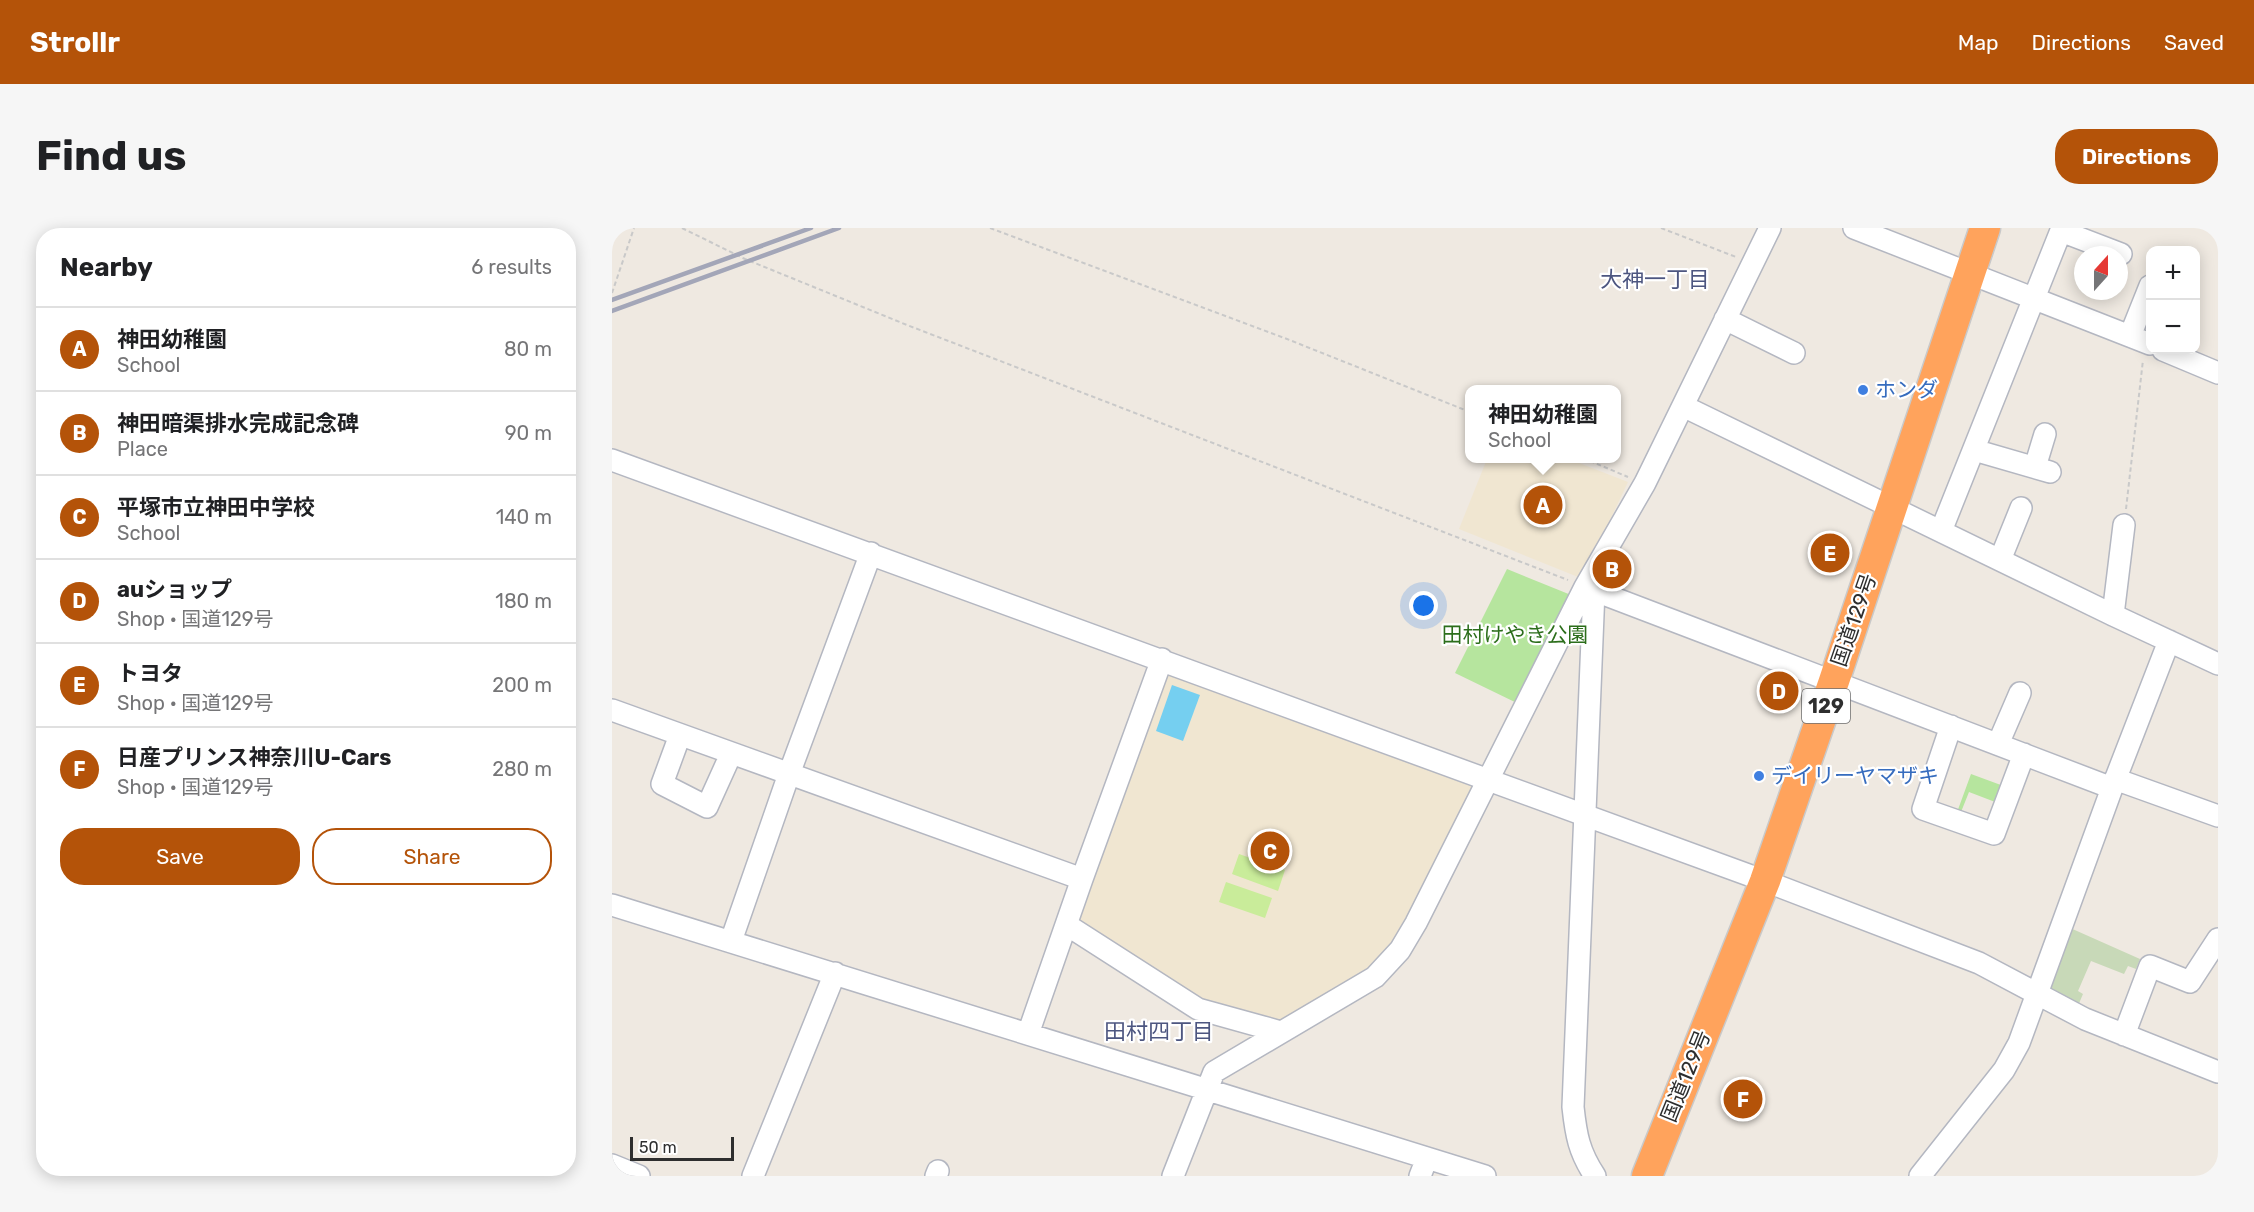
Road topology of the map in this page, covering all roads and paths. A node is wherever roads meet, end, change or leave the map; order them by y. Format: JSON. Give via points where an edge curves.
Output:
{"nodes":[{"id":1,"x":634,"y":228,"type":"edge"},
{"id":2,"x":682,"y":228,"type":"edge"},
{"id":3,"x":990,"y":228,"type":"edge"},
{"id":4,"x":1661,"y":228,"type":"edge"},
{"id":5,"x":1770,"y":228,"type":"edge"},
{"id":6,"x":1854,"y":228,"type":"edge"},
{"id":7,"x":1985,"y":228,"type":"edge"},
{"id":8,"x":2005,"y":228,"type":"edge"},
{"id":9,"x":2062,"y":230,"type":"edge"},
{"id":10,"x":2101,"y":246,"type":"edge"},
{"id":11,"x":1752,"y":263,"type":"junction"},
{"id":12,"x":1978,"y":277,"type":"junction"},
{"id":13,"x":612,"y":293,"type":"edge"},
{"id":14,"x":2035,"y":297,"type":"junction"},
{"id":15,"x":1725,"y":319,"type":"junction"},
{"id":16,"x":2146,"y":343,"type":"edge"},
{"id":17,"x":2146,"y":351,"type":"edge"},
{"id":18,"x":1794,"y":353,"type":"dead end"},
{"id":19,"x":2174,"y":354,"type":"edge"},
{"id":20,"x":2218,"y":372,"type":"edge"},
{"id":21,"x":1683,"y":406,"type":"junction"},
{"id":22,"x":1465,"y":410,"type":"edge"},
{"id":23,"x":2046,"y":434,"type":"dead end"},
{"id":24,"x":1974,"y":450,"type":"junction"},
{"id":25,"x":612,"y":460,"type":"edge"},
{"id":26,"x":1593,"y":463,"type":"edge"},
{"id":27,"x":1645,"y":483,"type":"junction"},
{"id":28,"x":2021,"y":508,"type":"dead end"},
{"id":29,"x":1900,"y":511,"type":"junction"},
{"id":30,"x":2124,"y":525,"type":"joint"},
{"id":31,"x":1941,"y":531,"type":"junction"},
{"id":32,"x":871,"y":553,"type":"junction"},
{"id":33,"x":2000,"y":560,"type":"junction"},
{"id":34,"x":1590,"y":589,"type":"junction"},
{"id":35,"x":2113,"y":615,"type":"junction"},
{"id":36,"x":2169,"y":641,"type":"junction"},
{"id":37,"x":1162,"y":659,"type":"junction"},
{"id":38,"x":2218,"y":664,"type":"edge"},
{"id":39,"x":1842,"y":684,"type":"junction"},
{"id":40,"x":2020,"y":693,"type":"dead end"},
{"id":41,"x":612,"y":710,"type":"edge"},
{"id":42,"x":1952,"y":726,"type":"junction"},
{"id":43,"x":680,"y":735,"type":"junction"},
{"id":44,"x":1998,"y":744,"type":"junction"},
{"id":45,"x":731,"y":754,"type":"junction"},
{"id":46,"x":2024,"y":754,"type":"junction"},
{"id":47,"x":789,"y":774,"type":"junction"},
{"id":48,"x":1488,"y":780,"type":"junction"},
{"id":49,"x":2114,"y":783,"type":"junction"},
{"id":50,"x":1585,"y":816,"type":"junction"},
{"id":51,"x":2218,"y":816,"type":"edge"},
{"id":52,"x":1082,"y":879,"type":"junction"},
{"id":53,"x":1773,"y":884,"type":"junction"},
{"id":54,"x":612,"y":905,"type":"edge"},
{"id":55,"x":1067,"y":925,"type":"junction"},
{"id":56,"x":2218,"y":939,"type":"edge"},
{"id":57,"x":731,"y":941,"type":"junction"},
{"id":58,"x":835,"y":973,"type":"junction"},
{"id":59,"x":2036,"y":994,"type":"junction"},
{"id":60,"x":1281,"y":1032,"type":"junction"},
{"id":61,"x":1028,"y":1034,"type":"junction"},
{"id":62,"x":2124,"y":1035,"type":"junction"},
{"id":63,"x":2218,"y":1072,"type":"edge"},
{"id":64,"x":1208,"y":1091,"type":"junction"},
{"id":65,"x":612,"y":1165,"type":"edge"},
{"id":66,"x":1424,"y":1167,"type":"edge"},
{"id":67,"x":639,"y":1176,"type":"edge"},
{"id":68,"x":753,"y":1176,"type":"edge"},
{"id":69,"x":1173,"y":1176,"type":"edge"},
{"id":70,"x":1485,"y":1176,"type":"edge"},
{"id":71,"x":1594,"y":1176,"type":"edge"},
{"id":72,"x":1647,"y":1176,"type":"edge"},
{"id":73,"x":1667,"y":1176,"type":"edge"},
{"id":74,"x":1920,"y":1176,"type":"edge"}],
"edges":[{"from":1,"to":13,"type":"path"},
{"from":2,"to":34,"type":"path","via":[[745,259],[907,325]]},
{"from":3,"to":22,"type":"path"},
{"from":4,"to":11,"type":"path"},
{"from":5,"to":11,"type":"street"},
{"from":6,"to":12,"type":"street"},
{"from":7,"to":12,"type":"highway","name":"国道129号","number":"129"},
{"from":8,"to":12,"type":"highway","name":"国道129号","number":"129"},
{"from":9,"to":10,"type":"street"},
{"from":9,"to":14,"type":"street"},
{"from":11,"to":15,"type":"street"},
{"from":12,"to":14,"type":"street"},
{"from":12,"to":29,"type":"highway","name":"国道129号","number":"129"},
{"from":14,"to":16,"type":"street"},
{"from":14,"to":24,"type":"street"},
{"from":15,"to":18,"type":"street"},
{"from":15,"to":21,"type":"street"},
{"from":17,"to":30,"type":"path"},
{"from":19,"to":20,"type":"street"},
{"from":21,"to":27,"type":"street"},
{"from":21,"to":29,"type":"street"},
{"from":23,"to":24,"type":"street","via":[[2042,470]]},
{"from":24,"to":31,"type":"street"},
{"from":25,"to":32,"type":"street"},
{"from":26,"to":27,"type":"path"},
{"from":27,"to":34,"type":"street"},
{"from":28,"to":33,"type":"street"},
{"from":29,"to":31,"type":"street"},
{"from":29,"to":39,"type":"highway","name":"国道129号","number":"129"},
{"from":30,"to":35,"type":"street"},
{"from":31,"to":33,"type":"street"},
{"from":32,"to":37,"type":"street"},
{"from":32,"to":47,"type":"street"},
{"from":33,"to":35,"type":"street"},
{"from":34,"to":39,"type":"street"},
{"from":34,"to":48,"type":"street"},
{"from":34,"to":50,"type":"street"},
{"from":35,"to":36,"type":"street"},
{"from":36,"to":38,"type":"street"},
{"from":36,"to":49,"type":"street"},
{"from":37,"to":48,"type":"street"},
{"from":37,"to":52,"type":"street"},
{"from":39,"to":42,"type":"street"},
{"from":39,"to":53,"type":"highway","name":"国道129号","number":"129"},
{"from":40,"to":44,"type":"street"},
{"from":41,"to":43,"type":"street"},
{"from":42,"to":44,"type":"street"},
{"from":42,"to":46,"type":"street","via":[[1923,809],[1994,834]]},
{"from":43,"to":45,"type":"street"},
{"from":43,"to":45,"type":"street","via":[[662,784],[708,807]]},
{"from":44,"to":46,"type":"street"},
{"from":45,"to":47,"type":"street"},
{"from":46,"to":49,"type":"street"},
{"from":47,"to":52,"type":"street"},
{"from":47,"to":57,"type":"street"},
{"from":48,"to":50,"type":"street"},
{"from":48,"to":60,"type":"street","via":[[1400,950],[1375,977]]},
{"from":49,"to":51,"type":"street"},
{"from":49,"to":59,"type":"street"},
{"from":50,"to":53,"type":"street"},
{"from":50,"to":71,"type":"street","via":[[1573,1107],[1576,1139]]},
{"from":52,"to":55,"type":"street"},
{"from":53,"to":59,"type":"street","via":[[1978,963]]},
{"from":53,"to":72,"type":"highway","name":"国道129号","number":"129"},
{"from":53,"to":73,"type":"highway","name":"国道129号","number":"129"},
{"from":54,"to":57,"type":"street"},
{"from":55,"to":60,"type":"street","via":[[1198,1009]]},
{"from":55,"to":61,"type":"street"},
{"from":56,"to":62,"type":"street","via":[[2190,982],[2150,966]]},
{"from":57,"to":58,"type":"street"},
{"from":58,"to":61,"type":"street"},
{"from":58,"to":68,"type":"street"},
{"from":59,"to":62,"type":"street"},
{"from":59,"to":74,"type":"street","via":[[2019,1043],[2004,1070]]},
{"from":60,"to":64,"type":"street","via":[[1214,1072]]},
{"from":61,"to":64,"type":"street"},
{"from":62,"to":63,"type":"street"},
{"from":64,"to":66,"type":"street"},
{"from":64,"to":69,"type":"street"},
{"from":65,"to":67,"type":"street"},
{"from":66,"to":70,"type":"street"}]}
